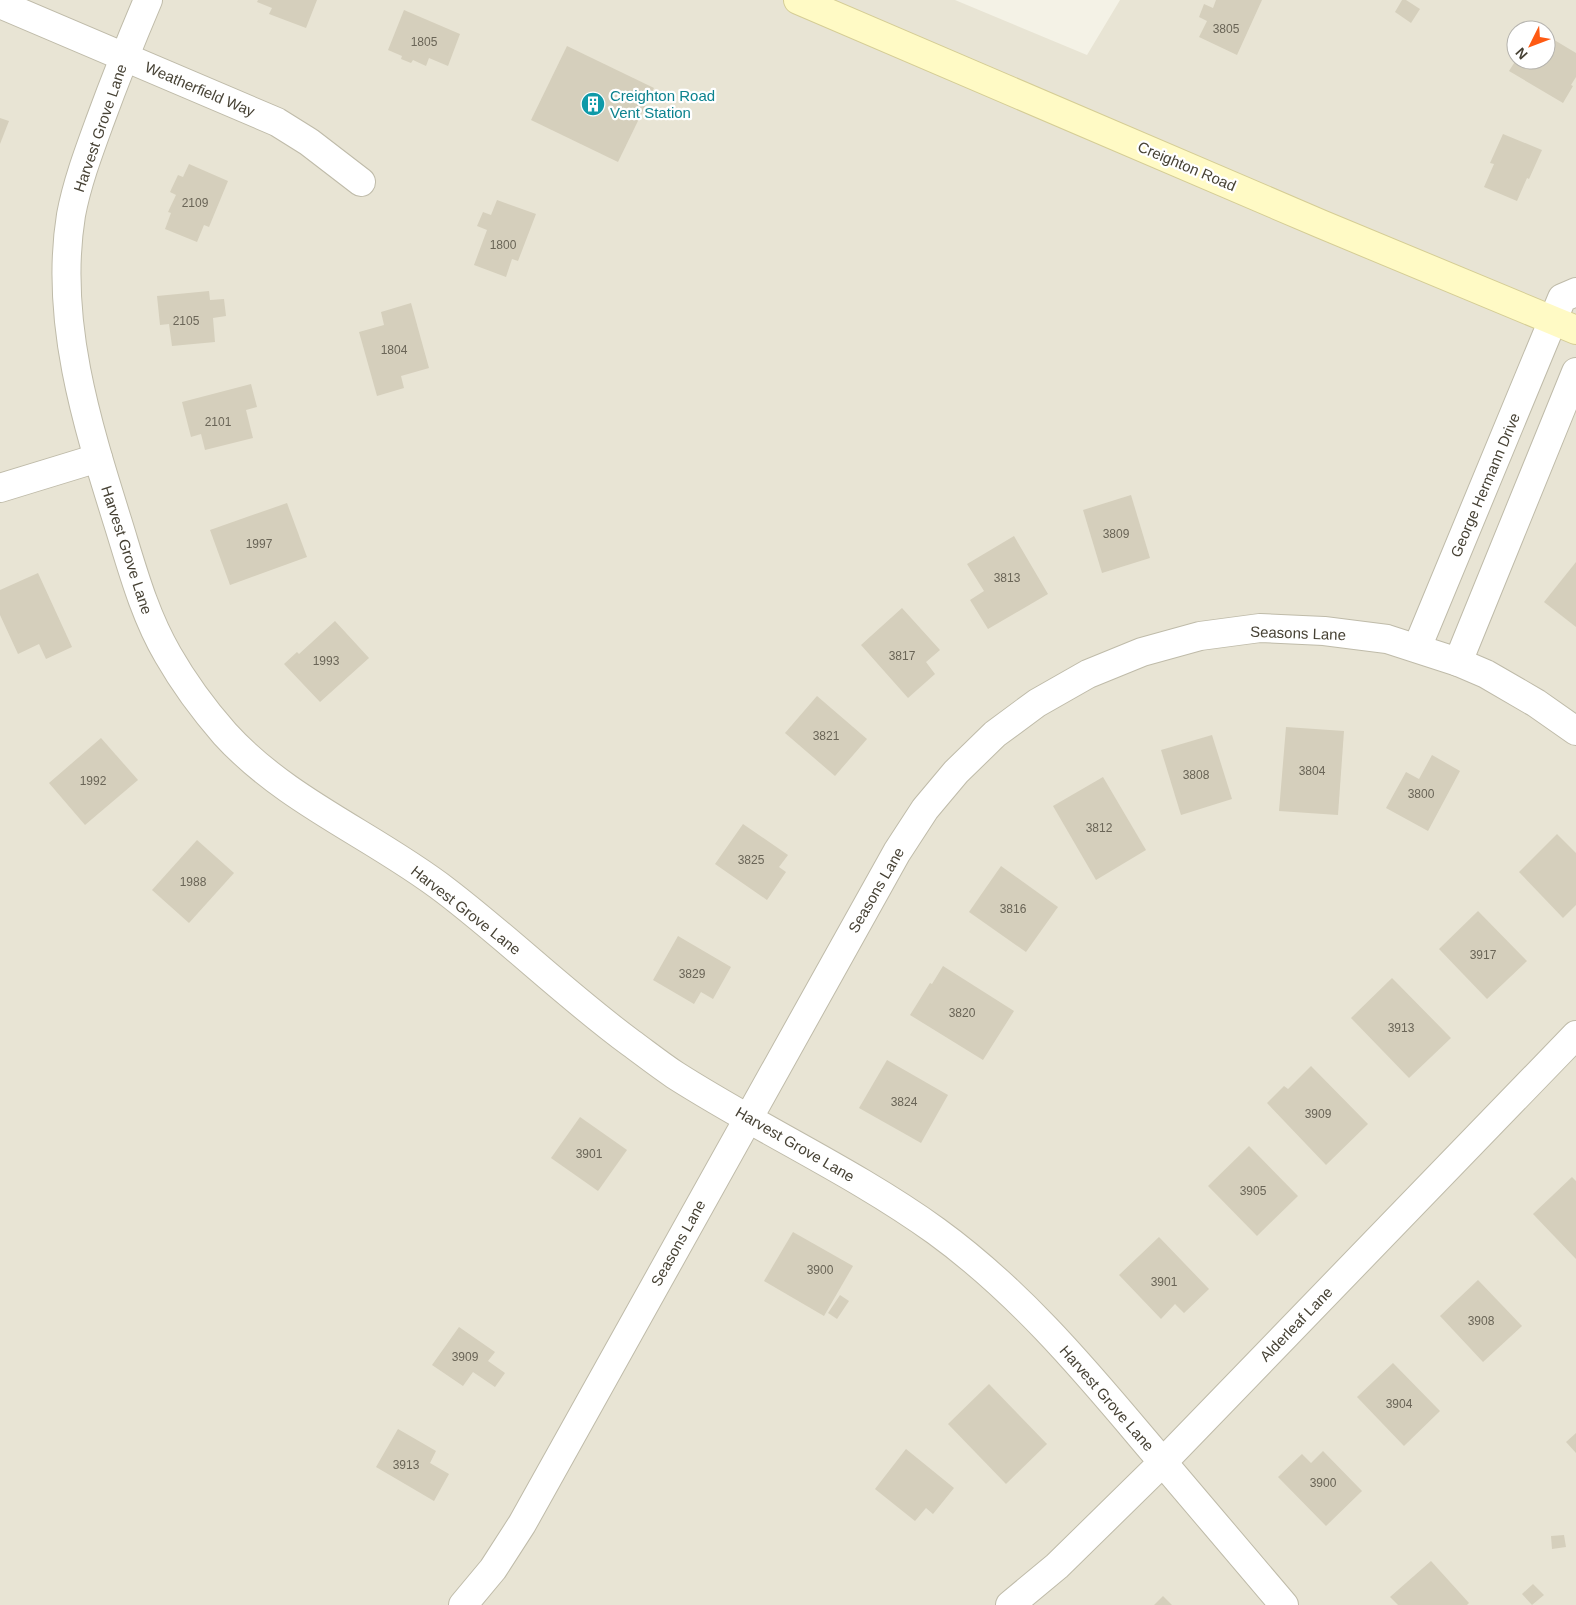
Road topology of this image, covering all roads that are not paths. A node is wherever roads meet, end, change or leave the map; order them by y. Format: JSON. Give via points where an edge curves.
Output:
{"nodes":[{"id":1,"x":148,"y":0,"type":"edge"},
{"id":2,"x":798,"y":0,"type":"edge"},
{"id":3,"x":0,"y":4,"type":"edge"},
{"id":4,"x":124,"y":56,"type":"junction"},
{"id":5,"x":361,"y":182,"type":"dead end"},
{"id":6,"x":1576,"y":292,"type":"edge"},
{"id":7,"x":1565,"y":326,"type":"edge"},
{"id":8,"x":1576,"y":372,"type":"edge"},
{"id":9,"x":98,"y":458,"type":"junction"},
{"id":10,"x":0,"y":488,"type":"edge"},
{"id":11,"x":1417,"y":648,"type":"junction"},
{"id":12,"x":1458,"y":662,"type":"junction"},
{"id":13,"x":1576,"y":731,"type":"edge"},
{"id":14,"x":1576,"y":1035,"type":"edge"},
{"id":15,"x":748,"y":1117,"type":"junction"},
{"id":16,"x":1163,"y":1462,"type":"junction"},
{"id":17,"x":463,"y":1605,"type":"edge"},
{"id":18,"x":1010,"y":1605,"type":"edge"},
{"id":19,"x":1284,"y":1605,"type":"edge"}],
"edges":[{"from":1,"to":4,"type":"street","name":"Harvest Grove Lane"},
{"from":2,"to":7,"type":"main road","name":"Creighton Road"},
{"from":3,"to":4,"type":"street","name":"Weatherfield Way"},
{"from":4,"to":5,"type":"street","name":"Weatherfield Way","via":[[277,122]]},
{"from":4,"to":9,"type":"street","name":"Harvest Grove Lane","via":[[87,157],[72,211],[67,259],[67,314],[76,373]]},
{"from":6,"to":7,"type":"street","name":"George Hermann Drive","via":[[1562,298]]},
{"from":7,"to":11,"type":"street","name":"George Hermann Drive"},
{"from":8,"to":12,"type":"street"},
{"from":9,"to":10,"type":"street"},
{"from":9,"to":15,"type":"street","name":"Harvest Grove Lane","via":[[145,608],[167,654],[194,696],[227,736],[304,800],[436,883],[672,1074]]},
{"from":11,"to":12,"type":"street","name":"Seasons Lane"},
{"from":11,"to":15,"type":"street","name":"Seasons Lane","via":[[1387,639],[1324,631],[1260,628],[1200,636],[1142,652],[1088,674],[1037,703],[995,734],[956,772],[926,809],[897,852]]},
{"from":12,"to":13,"type":"street","name":"Seasons Lane","via":[[1486,674]]},
{"from":14,"to":16,"type":"street","name":"Alderleaf Lane"},
{"from":15,"to":16,"type":"street","name":"Harvest Grove Lane","via":[[886,1197],[995,1278],[1089,1375]]},
{"from":15,"to":17,"type":"street","name":"Seasons Lane","via":[[522,1524],[493,1569]]},
{"from":16,"to":18,"type":"street","name":"Alderleaf Lane","via":[[1057,1566]]},
{"from":16,"to":19,"type":"street","name":"Harvest Grove Lane"}]}
